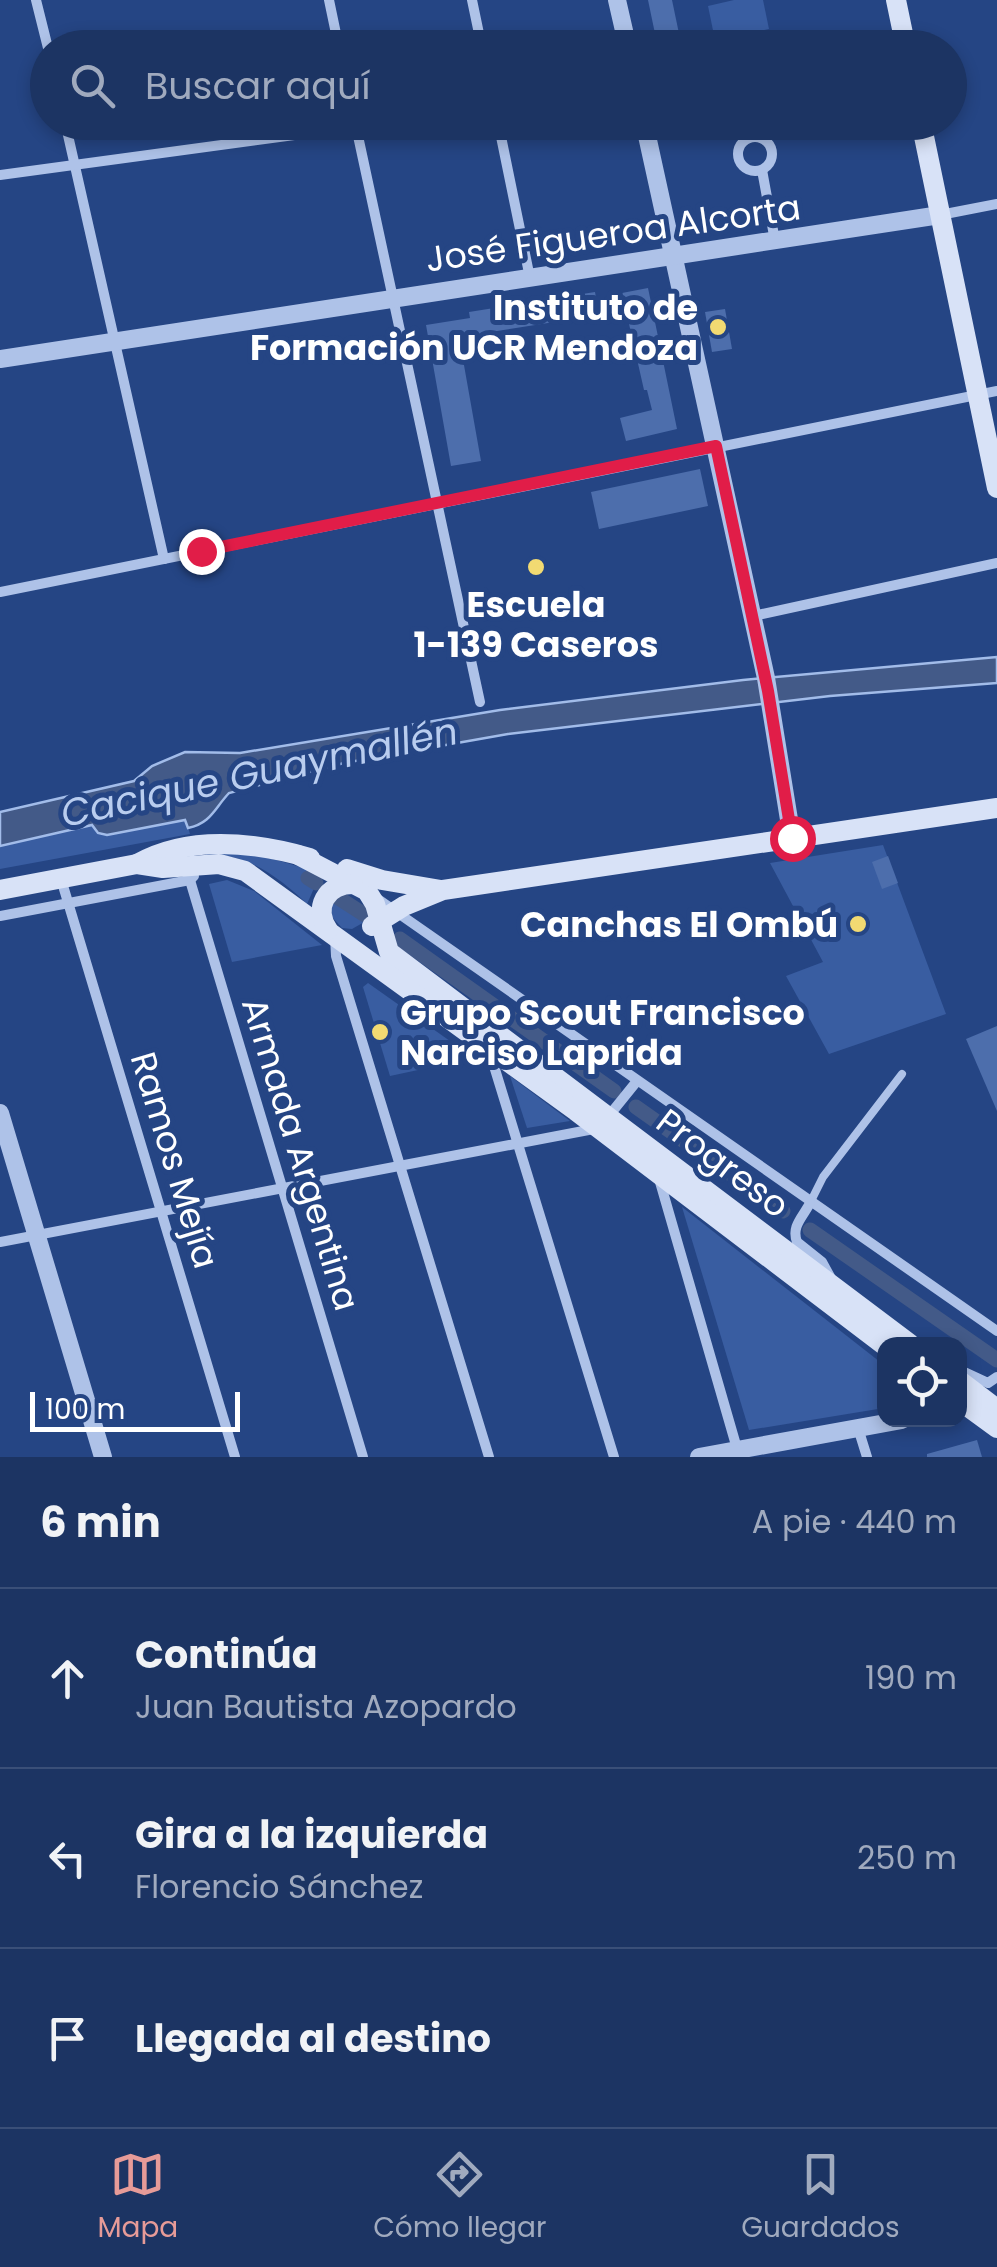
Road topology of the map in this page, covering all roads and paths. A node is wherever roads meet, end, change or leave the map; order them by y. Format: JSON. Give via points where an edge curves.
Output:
{"nodes":[{"id":1,"x":36,"y":0,"type":"edge"},
{"id":2,"x":329,"y":0,"type":"edge"},
{"id":3,"x":472,"y":0,"type":"edge"},
{"id":4,"x":617,"y":0,"type":"edge"},
{"id":5,"x":896,"y":0,"type":"edge"},
{"id":6,"x":44,"y":30,"type":"edge"},
{"id":7,"x":335,"y":30,"type":"edge"},
{"id":8,"x":478,"y":30,"type":"edge"},
{"id":9,"x":624,"y":30,"type":"edge"},
{"id":10,"x":902,"y":30,"type":"edge"},
{"id":11,"x":69,"y":140,"type":"edge"},
{"id":12,"x":247,"y":140,"type":"edge"},
{"id":13,"x":358,"y":140,"type":"edge"},
{"id":14,"x":502,"y":140,"type":"edge"},
{"id":15,"x":648,"y":140,"type":"edge"},
{"id":16,"x":925,"y":140,"type":"edge"},
{"id":17,"x":74,"y":164,"type":"junction"},
{"id":18,"x":762,"y":170,"type":"dead end"},
{"id":19,"x":0,"y":176,"type":"edge"},
{"id":20,"x":997,"y":204,"type":"edge"},
{"id":21,"x":940,"y":215,"type":"junction"},
{"id":22,"x":775,"y":242,"type":"junction"},
{"id":23,"x":674,"y":257,"type":"junction"},
{"id":24,"x":530,"y":278,"type":"junction"},
{"id":25,"x":393,"y":298,"type":"junction"},
{"id":26,"x":114,"y":341,"type":"junction"},
{"id":27,"x":0,"y":359,"type":"edge"},
{"id":28,"x":987,"y":393,"type":"edge"},
{"id":29,"x":716,"y":446,"type":"junction"},
{"id":30,"x":997,"y":488,"type":"edge"},
{"id":31,"x":435,"y":503,"type":"junction"},
{"id":32,"x":164,"y":558,"type":"junction"},
{"id":33,"x":997,"y":563,"type":"edge"},
{"id":34,"x":0,"y":592,"type":"edge"},
{"id":35,"x":753,"y":616,"type":"junction"},
{"id":36,"x":480,"y":702,"type":"dead end"},
{"id":37,"x":997,"y":808,"type":"edge"},
{"id":38,"x":792,"y":838,"type":"junction"},
{"id":39,"x":298,"y":855,"type":"junction"},
{"id":40,"x":137,"y":864,"type":"junction"},
{"id":41,"x":188,"y":873,"type":"junction"},
{"id":42,"x":61,"y":879,"type":"junction"},
{"id":43,"x":0,"y":890,"type":"edge"},
{"id":44,"x":444,"y":890,"type":"junction"},
{"id":45,"x":418,"y":899,"type":"junction"},
{"id":46,"x":373,"y":901,"type":"junction"},
{"id":47,"x":68,"y":903,"type":"junction"},
{"id":48,"x":0,"y":916,"type":"edge"},
{"id":49,"x":335,"y":935,"type":"junction"},
{"id":50,"x":426,"y":935,"type":"junction"},
{"id":51,"x":489,"y":1048,"type":"junction"},
{"id":52,"x":902,"y":1074,"type":"dead end"},
{"id":53,"x":637,"y":1081,"type":"junction"},
{"id":54,"x":0,"y":1113,"type":"edge"},
{"id":55,"x":608,"y":1119,"type":"junction"},
{"id":56,"x":519,"y":1144,"type":"junction"},
{"id":57,"x":401,"y":1166,"type":"junction"},
{"id":58,"x":657,"y":1174,"type":"junction"},
{"id":59,"x":282,"y":1187,"type":"junction"},
{"id":60,"x":808,"y":1208,"type":"junction"},
{"id":61,"x":161,"y":1210,"type":"junction"},
{"id":62,"x":37,"y":1235,"type":"junction"},
{"id":63,"x":0,"y":1242,"type":"edge"},
{"id":64,"x":835,"y":1289,"type":"junction"},
{"id":65,"x":997,"y":1331,"type":"edge"},
{"id":66,"x":900,"y":1337,"type":"edge"},
{"id":67,"x":877,"y":1340,"type":"edge"},
{"id":68,"x":967,"y":1373,"type":"edge"},
{"id":69,"x":997,"y":1378,"type":"edge"},
{"id":70,"x":967,"y":1403,"type":"edge"},
{"id":71,"x":967,"y":1404,"type":"edge"},
{"id":72,"x":997,"y":1409,"type":"edge"},
{"id":73,"x":877,"y":1425,"type":"edge"},
{"id":74,"x":858,"y":1428,"type":"junction"},
{"id":75,"x":997,"y":1428,"type":"edge"},
{"id":76,"x":738,"y":1454,"type":"edge"},
{"id":77,"x":103,"y":1457,"type":"edge"},
{"id":78,"x":236,"y":1457,"type":"edge"},
{"id":79,"x":363,"y":1457,"type":"edge"},
{"id":80,"x":489,"y":1457,"type":"edge"},
{"id":81,"x":614,"y":1457,"type":"edge"},
{"id":82,"x":698,"y":1457,"type":"edge"},
{"id":83,"x":867,"y":1457,"type":"edge"}],
"edges":[{"from":1,"to":6,"type":"street"},
{"from":2,"to":7,"type":"street"},
{"from":3,"to":8,"type":"street"},
{"from":4,"to":9,"type":"street"},
{"from":5,"to":10,"type":"main road"},
{"from":11,"to":17,"type":"street"},
{"from":12,"to":17,"type":"street"},
{"from":13,"to":25,"type":"street"},
{"from":14,"to":24,"type":"street"},
{"from":15,"to":23,"type":"street"},
{"from":16,"to":21,"type":"main road"},
{"from":17,"to":19,"type":"street"},
{"from":17,"to":26,"type":"street"},
{"from":18,"to":22,"type":"street"},
{"from":20,"to":21,"type":"street"},
{"from":21,"to":22,"type":"street","name":"José Figueroa Alcorta"},
{"from":21,"to":28,"type":"main road"},
{"from":22,"to":23,"type":"street","name":"José Figueroa Alcorta"},
{"from":23,"to":24,"type":"street","name":"José Figueroa Alcorta"},
{"from":23,"to":29,"type":"street"},
{"from":24,"to":25,"type":"street","name":"José Figueroa Alcorta"},
{"from":25,"to":26,"type":"street","name":"José Figueroa Alcorta"},
{"from":25,"to":31,"type":"street"},
{"from":26,"to":27,"type":"street","name":"José Figueroa Alcorta"},
{"from":26,"to":32,"type":"street"},
{"from":28,"to":29,"type":"street"},
{"from":28,"to":30,"type":"main road"},
{"from":29,"to":31,"type":"street"},
{"from":29,"to":35,"type":"street"},
{"from":31,"to":32,"type":"street"},
{"from":31,"to":36,"type":"street"},
{"from":32,"to":34,"type":"street"},
{"from":33,"to":35,"type":"street"},
{"from":35,"to":38,"type":"street"},
{"from":37,"to":38,"type":"main road"},
{"from":38,"to":44,"type":"main road"},
{"from":39,"to":40,"type":"main road","via":[[219,843],[165,851]]},
{"from":39,"to":46,"type":"main road"},
{"from":39,"to":46,"type":"main road","via":[[336,872]]},
{"from":40,"to":41,"type":"main road"},
{"from":40,"to":42,"type":"main road"},
{"from":41,"to":47,"type":"street"},
{"from":41,"to":49,"type":"main road","name":"Progreso","via":[[208,864],[245,871]]},
{"from":41,"to":59,"type":"street","name":"Armada Argentina"},
{"from":42,"to":43,"type":"main road"},
{"from":42,"to":47,"type":"street","name":"Ramos Mejía"},
{"from":44,"to":45,"type":"main road"},
{"from":44,"to":46,"type":"main road"},
{"from":45,"to":46,"type":"main road"},
{"from":45,"to":50,"type":"street","via":[[414,916]]},
{"from":46,"to":49,"type":"main road","via":[[362,936]]},
{"from":46,"to":49,"type":"main road","via":[[337,886],[325,898],[322,918]]},
{"from":46,"to":50,"type":"street"},
{"from":46,"to":55,"type":"main road","name":"Progreso","via":[[389,952]]},
{"from":47,"to":48,"type":"street"},
{"from":47,"to":61,"type":"street","name":"Ramos Mejía"},
{"from":49,"to":51,"type":"main road","name":"Progreso"},
{"from":49,"to":57,"type":"street"},
{"from":50,"to":53,"type":"street"},
{"from":51,"to":55,"type":"main road","name":"Progreso"},
{"from":51,"to":56,"type":"street"},
{"from":52,"to":60,"type":"lane","via":[[823,1177]]},
{"from":53,"to":55,"type":"street"},
{"from":53,"to":60,"type":"street"},
{"from":54,"to":62,"type":"street"},
{"from":55,"to":56,"type":"street"},
{"from":55,"to":58,"type":"main road","name":"Progreso"},
{"from":55,"to":64,"type":"main road","name":"Progreso"},
{"from":56,"to":57,"type":"street"},
{"from":56,"to":81,"type":"street"},
{"from":57,"to":59,"type":"street"},
{"from":57,"to":80,"type":"street"},
{"from":58,"to":67,"type":"main road","name":"Progreso"},
{"from":58,"to":76,"type":"street"},
{"from":59,"to":61,"type":"street"},
{"from":59,"to":79,"type":"street","name":"Armada Argentina"},
{"from":60,"to":64,"type":"street","via":[[794,1230],[796,1242],[826,1266]]},
{"from":60,"to":65,"type":"street"},
{"from":61,"to":62,"type":"street"},
{"from":61,"to":78,"type":"street","name":"Ramos Mejía"},
{"from":62,"to":63,"type":"street"},
{"from":62,"to":77,"type":"street"},
{"from":64,"to":66,"type":"main road","name":"Progreso"},
{"from":68,"to":69,"type":"street","via":[[988,1383]]},
{"from":70,"to":72,"type":"main road"},
{"from":71,"to":75,"type":"main road"},
{"from":73,"to":74,"type":"street"},
{"from":74,"to":76,"type":"street"},
{"from":74,"to":83,"type":"street"},
{"from":76,"to":82,"type":"street"}]}
